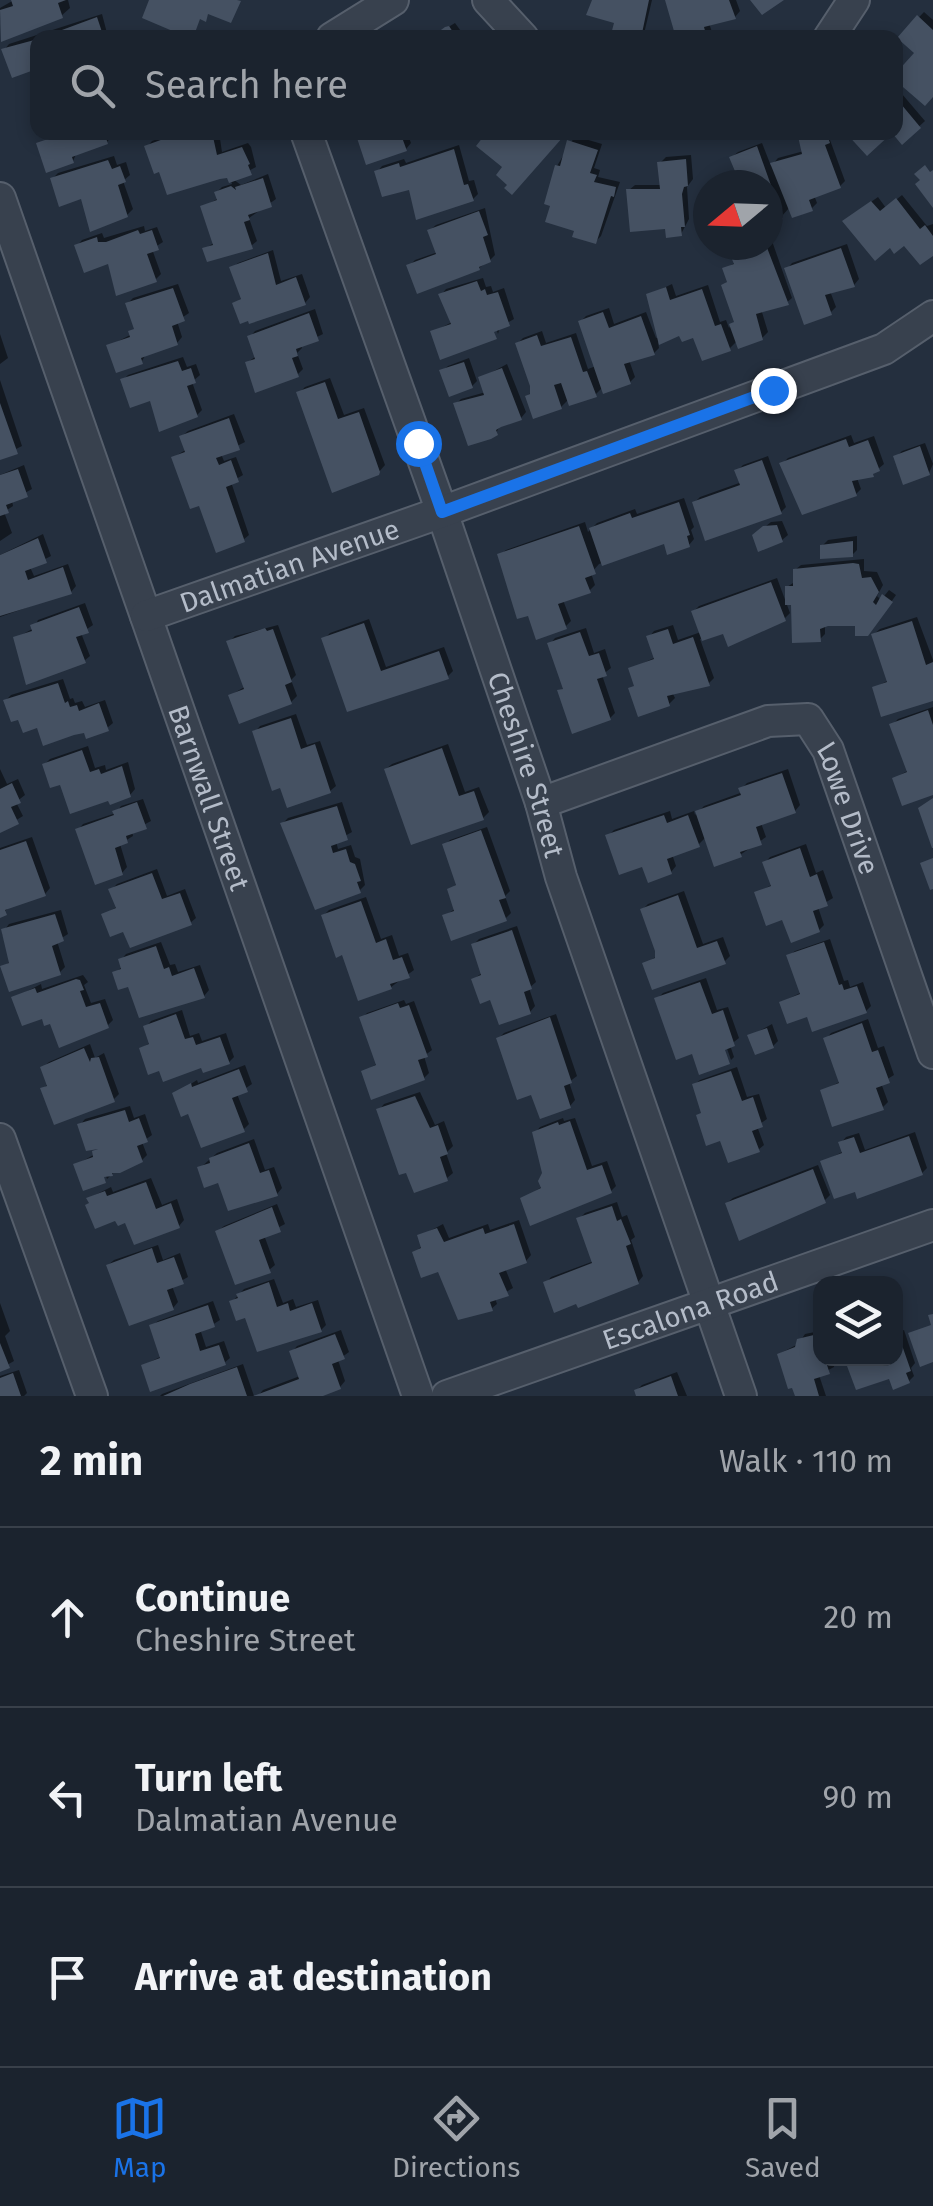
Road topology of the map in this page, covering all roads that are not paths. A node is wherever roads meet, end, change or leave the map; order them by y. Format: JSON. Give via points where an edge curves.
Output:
{"nodes":[{"id":1,"x":393,"y":0,"type":"edge"},
{"id":2,"x":488,"y":0,"type":"edge"},
{"id":3,"x":854,"y":0,"type":"edge"},
{"id":4,"x":345,"y":30,"type":"edge"},
{"id":5,"x":516,"y":30,"type":"edge"},
{"id":6,"x":834,"y":30,"type":"edge"},
{"id":7,"x":309,"y":140,"type":"edge"},
{"id":8,"x":0,"y":198,"type":"edge"},
{"id":9,"x":933,"y":316,"type":"edge"},
{"id":10,"x":442,"y":512,"type":"junction"},
{"id":11,"x":146,"y":616,"type":"junction"},
{"id":12,"x":541,"y":802,"type":"junction"},
{"id":13,"x":933,"y":1053,"type":"edge"},
{"id":14,"x":0,"y":1139,"type":"edge"},
{"id":15,"x":933,"y":1225,"type":"edge"},
{"id":16,"x":708,"y":1306,"type":"junction"},
{"id":17,"x":92,"y":1396,"type":"edge"},
{"id":18,"x":418,"y":1396,"type":"edge"},
{"id":19,"x":447,"y":1396,"type":"edge"},
{"id":20,"x":741,"y":1396,"type":"edge"}],
"edges":[{"from":1,"to":4,"type":"street"},
{"from":2,"to":5,"type":"street"},
{"from":3,"to":6,"type":"street"},
{"from":7,"to":10,"type":"street","name":"Cheshire Street"},
{"from":8,"to":11,"type":"street","name":"Barnwall Street"},
{"from":9,"to":10,"type":"street","name":"Dalmatian Avenue","via":[[884,349]]},
{"from":10,"to":11,"type":"street","name":"Dalmatian Avenue"},
{"from":10,"to":12,"type":"street","name":"Cheshire Street"},
{"from":11,"to":18,"type":"street","name":"Barnwall Street"},
{"from":12,"to":13,"type":"street","name":"Lowe Drive","via":[[768,721],[808,719],[828,750]]},
{"from":12,"to":16,"type":"street","name":"Cheshire Street"},
{"from":14,"to":17,"type":"street"},
{"from":15,"to":16,"type":"street","name":"Escalona Road"},
{"from":16,"to":19,"type":"street","name":"Escalona Road"},
{"from":16,"to":20,"type":"street","name":"Cheshire Street"}]}
